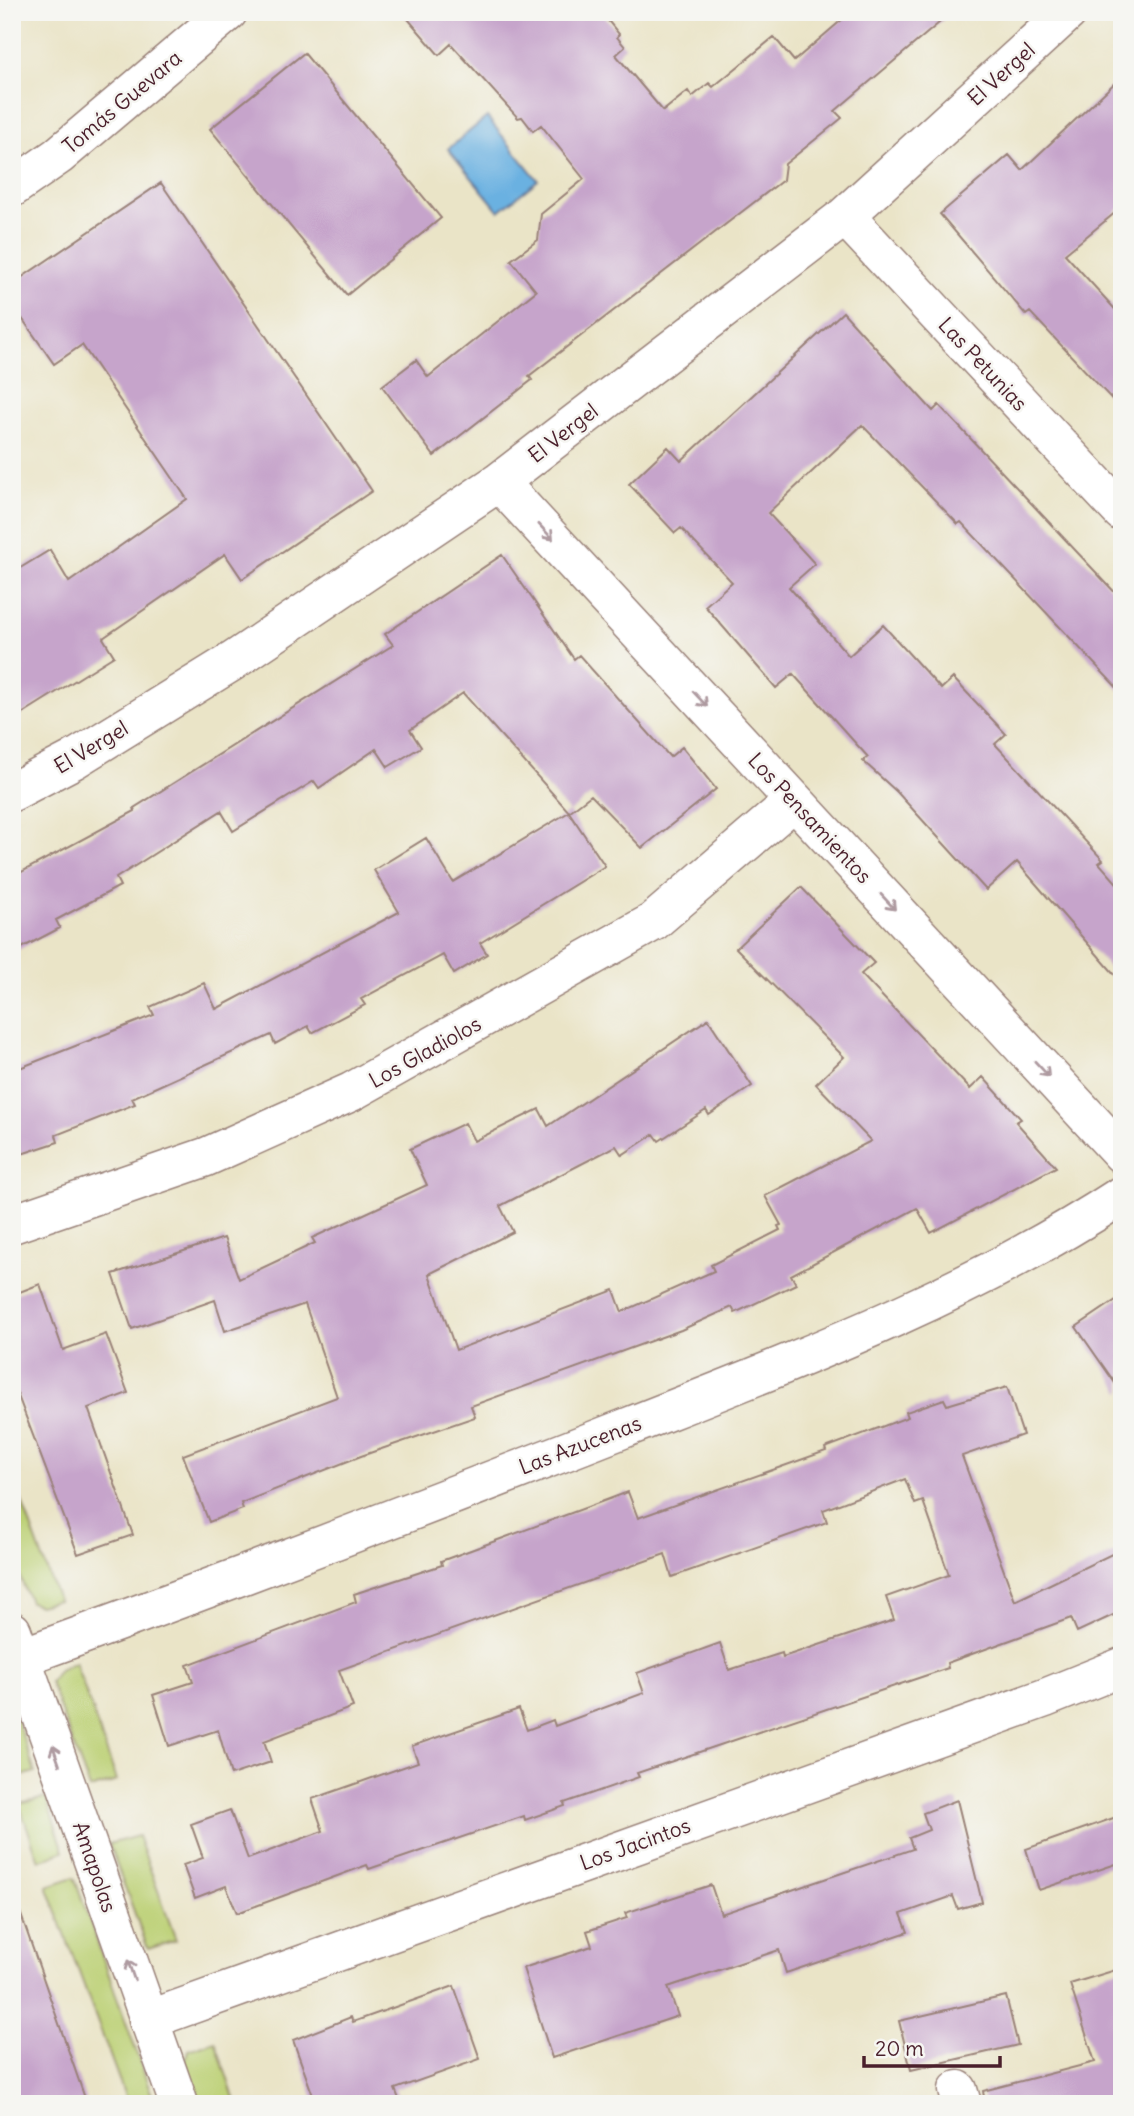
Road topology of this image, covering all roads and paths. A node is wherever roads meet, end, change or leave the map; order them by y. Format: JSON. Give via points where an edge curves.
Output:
{"nodes":[{"id":1,"x":228,"y":12,"type":"edge"},
{"id":2,"x":1068,"y":12,"type":"edge"},
{"id":3,"x":12,"y":188,"type":"edge"},
{"id":4,"x":845,"y":216,"type":"junction"},
{"id":5,"x":499,"y":482,"type":"junction"},
{"id":6,"x":1122,"y":512,"type":"edge"},
{"id":7,"x":12,"y":792,"type":"edge"},
{"id":8,"x":794,"y":801,"type":"junction"},
{"id":9,"x":1122,"y":1154,"type":"edge"},
{"id":10,"x":1122,"y":1195,"type":"edge"},
{"id":11,"x":12,"y":1224,"type":"edge"},
{"id":12,"x":17,"y":1644,"type":"edge"},
{"id":13,"x":1122,"y":1667,"type":"edge"},
{"id":14,"x":148,"y":2020,"type":"junction"},
{"id":15,"x":179,"y":2104,"type":"edge"}],
"edges":[{"from":1,"to":3,"type":"street","name":"Tomás Guevara","via":[[58,156]]},
{"from":2,"to":4,"type":"street","name":"El Vergel"},
{"from":4,"to":5,"type":"street","name":"El Vergel"},
{"from":4,"to":6,"type":"street","name":"Las Petunias"},
{"from":5,"to":7,"type":"street","name":"El Vergel","via":[[233,661],[73,760]]},
{"from":5,"to":8,"type":"street","name":"Los Pensamientos","one_way":true},
{"from":8,"to":9,"type":"street","name":"Los Pensamientos","one_way":true},
{"from":8,"to":11,"type":"street","name":"Los Gladiolos","via":[[653,922],[387,1073],[205,1157]]},
{"from":10,"to":12,"type":"street","name":"Las Azucenas","via":[[990,1272],[798,1360],[535,1463]]},
{"from":14,"to":12,"type":"street","name":"Amapolas","one_way":true},
{"from":13,"to":14,"type":"street","name":"Los Jacintos"},
{"from":14,"to":15,"type":"street","name":"Amapolas"}]}
